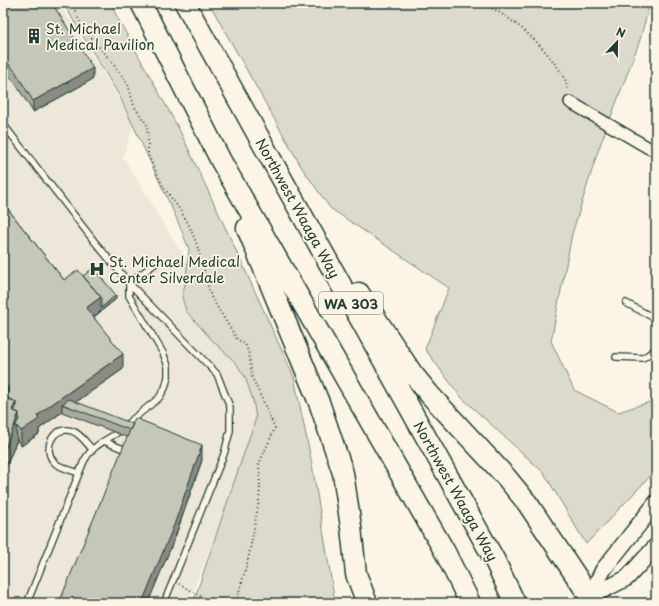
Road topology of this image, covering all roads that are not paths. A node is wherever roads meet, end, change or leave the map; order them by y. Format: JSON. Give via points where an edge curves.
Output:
{"nodes":[{"id":1,"x":141,"y":3,"type":"edge"},
{"id":2,"x":185,"y":3,"type":"edge"},
{"id":3,"x":570,"y":102,"type":"road end"},
{"id":4,"x":3,"y":124,"type":"edge"},
{"id":5,"x":656,"y":151,"type":"edge"},
{"id":6,"x":221,"y":161,"type":"junction"},
{"id":7,"x":272,"y":162,"type":"junction"},
{"id":8,"x":156,"y":263,"type":"dead end"},
{"id":9,"x":129,"y":283,"type":"junction"},
{"id":10,"x":626,"y":303,"type":"dead end"},
{"id":11,"x":656,"y":319,"type":"edge"},
{"id":12,"x":656,"y":349,"type":"edge"},
{"id":13,"x":616,"y":357,"type":"dead end"},
{"id":14,"x":122,"y":428,"type":"edge"},
{"id":15,"x":117,"y":433,"type":"dead end"},
{"id":16,"x":104,"y":441,"type":"junction"},
{"id":17,"x":92,"y":449,"type":"junction"},
{"id":18,"x":128,"y":451,"type":"edge"},
{"id":19,"x":79,"y":473,"type":"junction"},
{"id":20,"x":656,"y":503,"type":"edge"},
{"id":21,"x":656,"y":546,"type":"edge"},
{"id":22,"x":589,"y":601,"type":"edge"},
{"id":23,"x":27,"y":603,"type":"edge"},
{"id":24,"x":164,"y":603,"type":"edge"},
{"id":25,"x":367,"y":603,"type":"edge"},
{"id":26,"x":470,"y":603,"type":"edge"},
{"id":27,"x":515,"y":603,"type":"edge"}],
"edges":[{"from":1,"to":6,"type":"highway","number":"WA 303"},
{"from":2,"to":7,"type":"highway","name":"Northwest Waaga Way","number":"WA 303"},
{"from":3,"to":5,"type":"street"},
{"from":4,"to":9,"type":"lane"},
{"from":6,"to":25,"type":"highway","via":[[320,405],[343,473],[356,574]]},
{"from":6,"to":26,"type":"highway","number":"WA 303","via":[[446,552]]},
{"from":7,"to":22,"type":"highway","via":[[412,373],[524,500]]},
{"from":7,"to":27,"type":"highway","name":"Northwest Waaga Way","number":"WA 303","via":[[494,559]]},
{"from":8,"to":9,"type":"lane"},
{"from":9,"to":14,"type":"lane","via":[[129,296],[163,353],[168,366],[168,377],[159,398]]},
{"from":9,"to":24,"type":"lane","via":[[218,374],[230,407],[230,431],[224,454]]},
{"from":10,"to":11,"type":"lane"},
{"from":12,"to":13,"type":"lane","via":[[643,358]]},
{"from":15,"to":16,"type":"lane"},
{"from":16,"to":17,"type":"lane"},
{"from":16,"to":18,"type":"lane"},
{"from":17,"to":19,"type":"lane"},
{"from":17,"to":19,"type":"lane","via":[[72,431],[58,431],[50,440],[49,451],[55,464]]},
{"from":19,"to":23,"type":"lane"},
{"from":20,"to":22,"type":"main road","via":[[603,570]]},
{"from":21,"to":22,"type":"main road","via":[[627,578]]}]}
